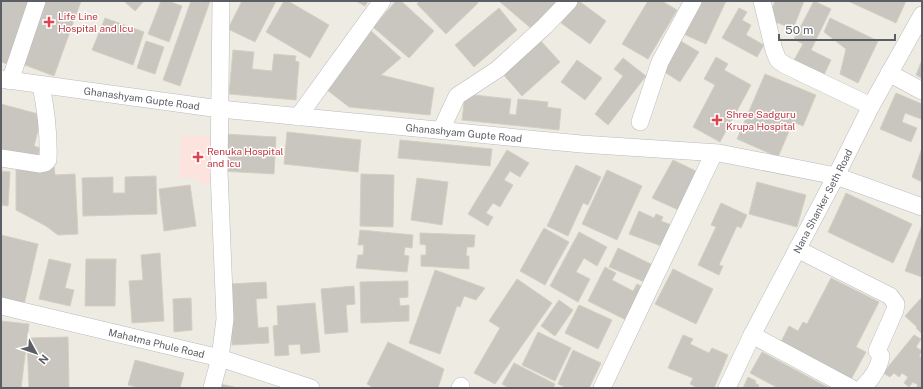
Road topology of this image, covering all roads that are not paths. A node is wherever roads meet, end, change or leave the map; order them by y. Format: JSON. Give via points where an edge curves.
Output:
{"nodes":[{"id":1,"x":37,"y":1,"type":"edge"},
{"id":2,"x":221,"y":1,"type":"edge"},
{"id":3,"x":382,"y":1,"type":"edge"},
{"id":4,"x":569,"y":1,"type":"edge"},
{"id":5,"x":693,"y":1,"type":"edge"},
{"id":6,"x":762,"y":1,"type":"edge"},
{"id":7,"x":922,"y":15,"type":"edge"},
{"id":8,"x":890,"y":73,"type":"junction"},
{"id":9,"x":6,"y":80,"type":"edge"},
{"id":10,"x":40,"y":85,"type":"junction"},
{"id":11,"x":922,"y":91,"type":"edge"},
{"id":12,"x":871,"y":106,"type":"junction"},
{"id":13,"x":220,"y":109,"type":"junction"},
{"id":14,"x":298,"y":117,"type":"junction"},
{"id":15,"x":640,"y":122,"type":"dead end"},
{"id":16,"x":441,"y":130,"type":"junction"},
{"id":17,"x":714,"y":153,"type":"junction"},
{"id":18,"x":1,"y":158,"type":"edge"},
{"id":19,"x":836,"y":176,"type":"junction"},
{"id":20,"x":922,"y":207,"type":"edge"},
{"id":21,"x":797,"y":249,"type":"junction"},
{"id":22,"x":1,"y":306,"type":"edge"},
{"id":23,"x":752,"y":335,"type":"junction"},
{"id":24,"x":220,"y":358,"type":"junction"},
{"id":25,"x":212,"y":388,"type":"edge"},
{"id":26,"x":311,"y":388,"type":"edge"},
{"id":27,"x":602,"y":388,"type":"edge"},
{"id":28,"x":727,"y":388,"type":"edge"},
{"id":29,"x":851,"y":388,"type":"edge"},
{"id":30,"x":862,"y":388,"type":"edge"}],
"edges":[{"from":1,"to":9,"type":"street"},
{"from":2,"to":13,"type":"street"},
{"from":3,"to":14,"type":"street"},
{"from":4,"to":16,"type":"street","via":[[498,69],[457,96]]},
{"from":5,"to":15,"type":"street","via":[[660,62]]},
{"from":6,"to":12,"type":"street","via":[[778,60],[785,66]]},
{"from":7,"to":8,"type":"street","name":"Nana Shanker Seth Road"},
{"from":8,"to":11,"type":"street"},
{"from":8,"to":12,"type":"street","name":"Nana Shanker Seth Road"},
{"from":9,"to":10,"type":"street","name":"Ghanashyam Gupte Road"},
{"from":10,"to":13,"type":"street","name":"Ghanashyam Gupte Road"},
{"from":10,"to":18,"type":"street","via":[[46,111],[48,160],[40,164]]},
{"from":12,"to":19,"type":"street","name":"Nana Shanker Seth Road"},
{"from":13,"to":14,"type":"street","name":"Ghanashyam Gupte Road"},
{"from":13,"to":24,"type":"street","via":[[225,319]]},
{"from":14,"to":16,"type":"street","name":"Ghanashyam Gupte Road"},
{"from":16,"to":17,"type":"street","name":"Ghanashyam Gupte Road","via":[[581,144]]},
{"from":17,"to":19,"type":"street","name":"Ghanashyam Gupte Road"},
{"from":17,"to":27,"type":"street"},
{"from":19,"to":20,"type":"street","name":"Ghanashyam Gupte Road"},
{"from":19,"to":21,"type":"street","name":"Nana Shanker Seth Road"},
{"from":21,"to":23,"type":"street","name":"Nana Shanker Seth Road"},
{"from":21,"to":30,"type":"street","via":[[890,296],[896,304],[877,351],[881,356],[880,362]]},
{"from":22,"to":24,"type":"street","name":"Mahatma Phule Road"},
{"from":23,"to":28,"type":"street","name":"Nana Shanker Seth Road"},
{"from":23,"to":29,"type":"street"},
{"from":24,"to":25,"type":"street"},
{"from":24,"to":26,"type":"street","name":"Mahatma Phule Road"}]}
